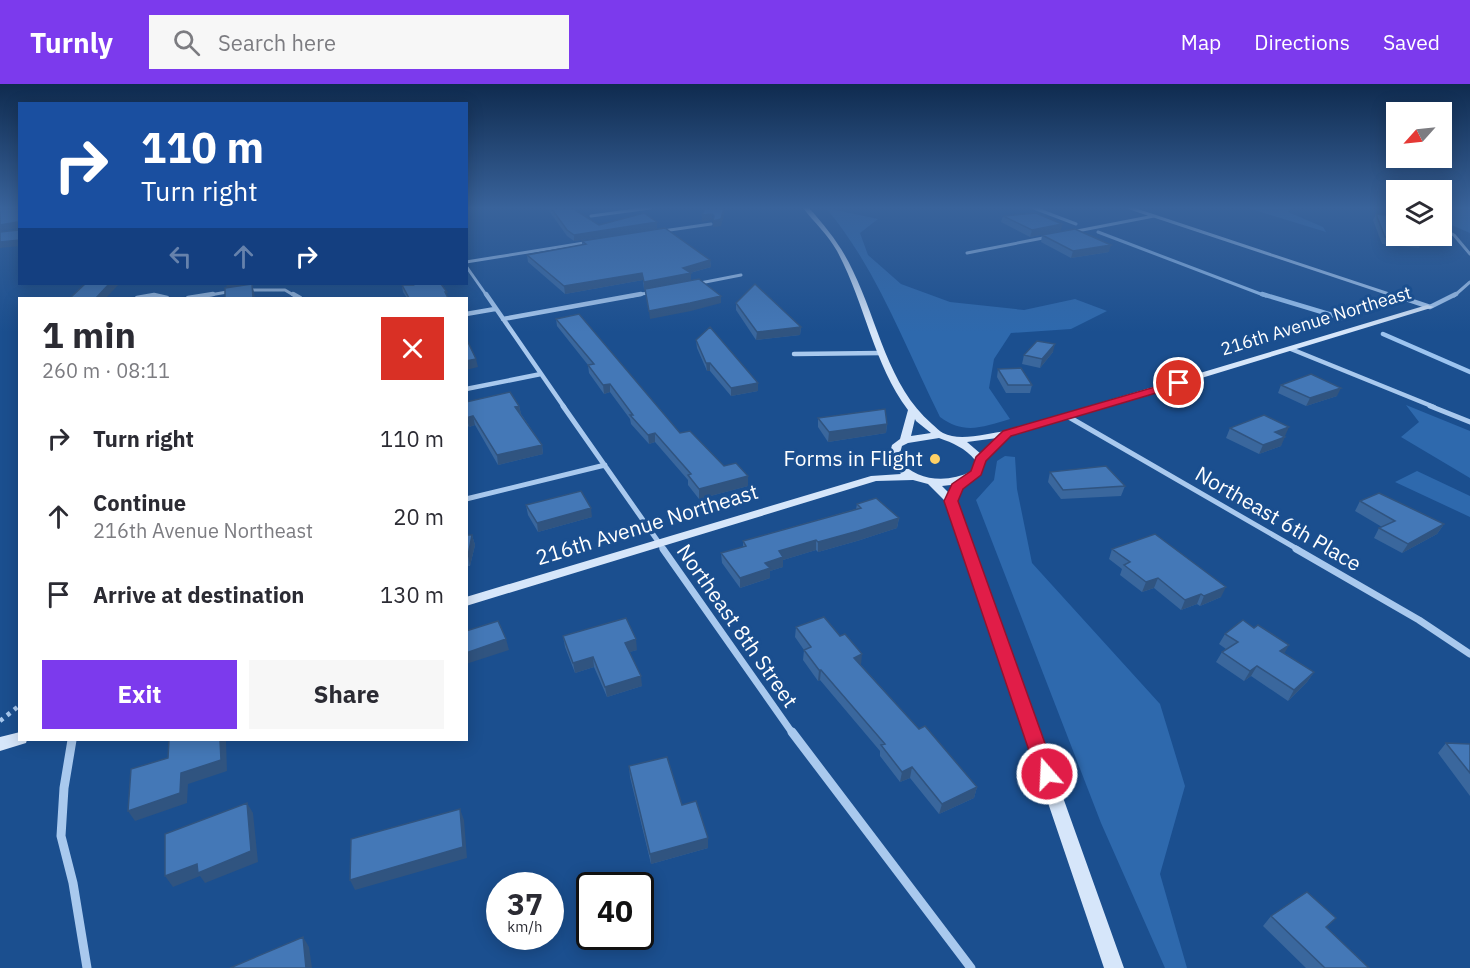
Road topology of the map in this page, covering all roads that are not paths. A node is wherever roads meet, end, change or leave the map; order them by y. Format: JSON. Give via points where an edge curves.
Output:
{"nodes":[{"id":1,"x":545,"y":249,"type":"edge"},
{"id":2,"x":839,"y":249,"type":"edge"},
{"id":3,"x":986,"y":249,"type":"edge"},
{"id":4,"x":1255,"y":249,"type":"edge"},
{"id":5,"x":967,"y":253,"type":"dead end"},
{"id":6,"x":468,"y":261,"type":"edge"},
{"id":7,"x":468,"y":269,"type":"edge"},
{"id":8,"x":741,"y":275,"type":"dead end"},
{"id":9,"x":1470,"y":282,"type":"edge"},
{"id":10,"x":691,"y":284,"type":"edge"},
{"id":11,"x":657,"y":291,"type":"edge"},
{"id":12,"x":145,"y":297,"type":"edge"},
{"id":13,"x":165,"y":297,"type":"edge"},
{"id":14,"x":197,"y":297,"type":"edge"},
{"id":15,"x":298,"y":297,"type":"edge"},
{"id":16,"x":1430,"y":307,"type":"junction"},
{"id":17,"x":495,"y":309,"type":"junction"},
{"id":18,"x":468,"y":314,"type":"edge"},
{"id":19,"x":503,"y":319,"type":"junction"},
{"id":20,"x":1291,"y":350,"type":"junction"},
{"id":21,"x":882,"y":353,"type":"junction"},
{"id":22,"x":794,"y":354,"type":"dead end"},
{"id":23,"x":541,"y":374,"type":"junction"},
{"id":24,"x":468,"y":389,"type":"edge"},
{"id":25,"x":912,"y":412,"type":"junction"},
{"id":26,"x":1067,"y":416,"type":"junction"},
{"id":27,"x":1470,"y":422,"type":"edge"},
{"id":28,"x":1007,"y":434,"type":"junction"},
{"id":29,"x":939,"y":435,"type":"junction"},
{"id":30,"x":905,"y":440,"type":"junction"},
{"id":31,"x":956,"y":440,"type":"junction"},
{"id":32,"x":892,"y":460,"type":"junction"},
{"id":33,"x":980,"y":460,"type":"junction"},
{"id":34,"x":605,"y":465,"type":"junction"},
{"id":35,"x":912,"y":477,"type":"junction"},
{"id":36,"x":875,"y":478,"type":"junction"},
{"id":37,"x":969,"y":478,"type":"junction"},
{"id":38,"x":932,"y":482,"type":"junction"},
{"id":39,"x":468,"y":499,"type":"edge"},
{"id":40,"x":951,"y":501,"type":"junction"},
{"id":41,"x":658,"y":543,"type":"junction"},
{"id":42,"x":468,"y":601,"type":"edge"},
{"id":43,"x":1470,"y":654,"type":"edge"},
{"id":44,"x":18,"y":739,"type":"edge"},
{"id":45,"x":72,"y":741,"type":"edge"},
{"id":46,"x":0,"y":744,"type":"edge"},
{"id":47,"x":87,"y":968,"type":"edge"},
{"id":48,"x":971,"y":968,"type":"edge"},
{"id":49,"x":1114,"y":968,"type":"edge"}],
"edges":[{"from":1,"to":6,"type":"street"},
{"from":2,"to":21,"type":"street"},
{"from":3,"to":5,"type":"street"},
{"from":4,"to":16,"type":"street"},
{"from":7,"to":17,"type":"street","name":"Northeast 8th Street"},
{"from":8,"to":10,"type":"street"},
{"from":9,"to":16,"type":"street","via":[[1455,295]]},
{"from":11,"to":19,"type":"street"},
{"from":12,"to":13,"type":"street"},
{"from":14,"to":15,"type":"street","via":[[270,289],[285,290]]},
{"from":16,"to":20,"type":"street","name":"216th Avenue Northeast"},
{"from":17,"to":18,"type":"street"},
{"from":17,"to":19,"type":"street","name":"Northeast 8th Street"},
{"from":19,"to":23,"type":"street","name":"Northeast 8th Street"},
{"from":20,"to":26,"type":"street","name":"216th Avenue Northeast"},
{"from":20,"to":27,"type":"street"},
{"from":21,"to":22,"type":"street"},
{"from":21,"to":25,"type":"street"},
{"from":23,"to":24,"type":"street"},
{"from":23,"to":34,"type":"street","name":"Northeast 8th Street"},
{"from":25,"to":29,"type":"street"},
{"from":25,"to":30,"type":"street","name":"216th Avenue Northeast"},
{"from":26,"to":28,"type":"street","name":"216th Avenue Northeast"},
{"from":26,"to":43,"type":"street","name":"Northeast 6th Place","via":[[1419,620]]},
{"from":28,"to":31,"type":"street","name":"216th Avenue Northeast"},
{"from":28,"to":33,"type":"street","name":"216th Avenue Northeast"},
{"from":29,"to":30,"type":"street"},
{"from":29,"to":31,"type":"street"},
{"from":30,"to":32,"type":"street","name":"216th Avenue Northeast","via":[[897,445]]},
{"from":31,"to":33,"type":"street","via":[[971,448]]},
{"from":32,"to":35,"type":"street"},
{"from":32,"to":36,"type":"street","name":"216th Avenue Northeast"},
{"from":33,"to":37,"type":"street","name":"216th Avenue Northeast","via":[[977,473]]},
{"from":34,"to":39,"type":"street"},
{"from":34,"to":41,"type":"street","name":"Northeast 8th Street"},
{"from":35,"to":36,"type":"street","name":"216th Avenue Northeast"},
{"from":35,"to":38,"type":"street"},
{"from":36,"to":41,"type":"street","name":"216th Avenue Northeast"},
{"from":37,"to":38,"type":"street"},
{"from":37,"to":40,"type":"street","name":"216th Avenue Northeast","via":[[957,487]]},
{"from":38,"to":40,"type":"street"},
{"from":40,"to":49,"type":"street"},
{"from":41,"to":42,"type":"street","name":"216th Avenue Northeast"},
{"from":41,"to":48,"type":"street","name":"Northeast 8th Street","via":[[780,716]]},
{"from":44,"to":46,"type":"street"},
{"from":45,"to":47,"type":"street","via":[[61,836]]}]}
